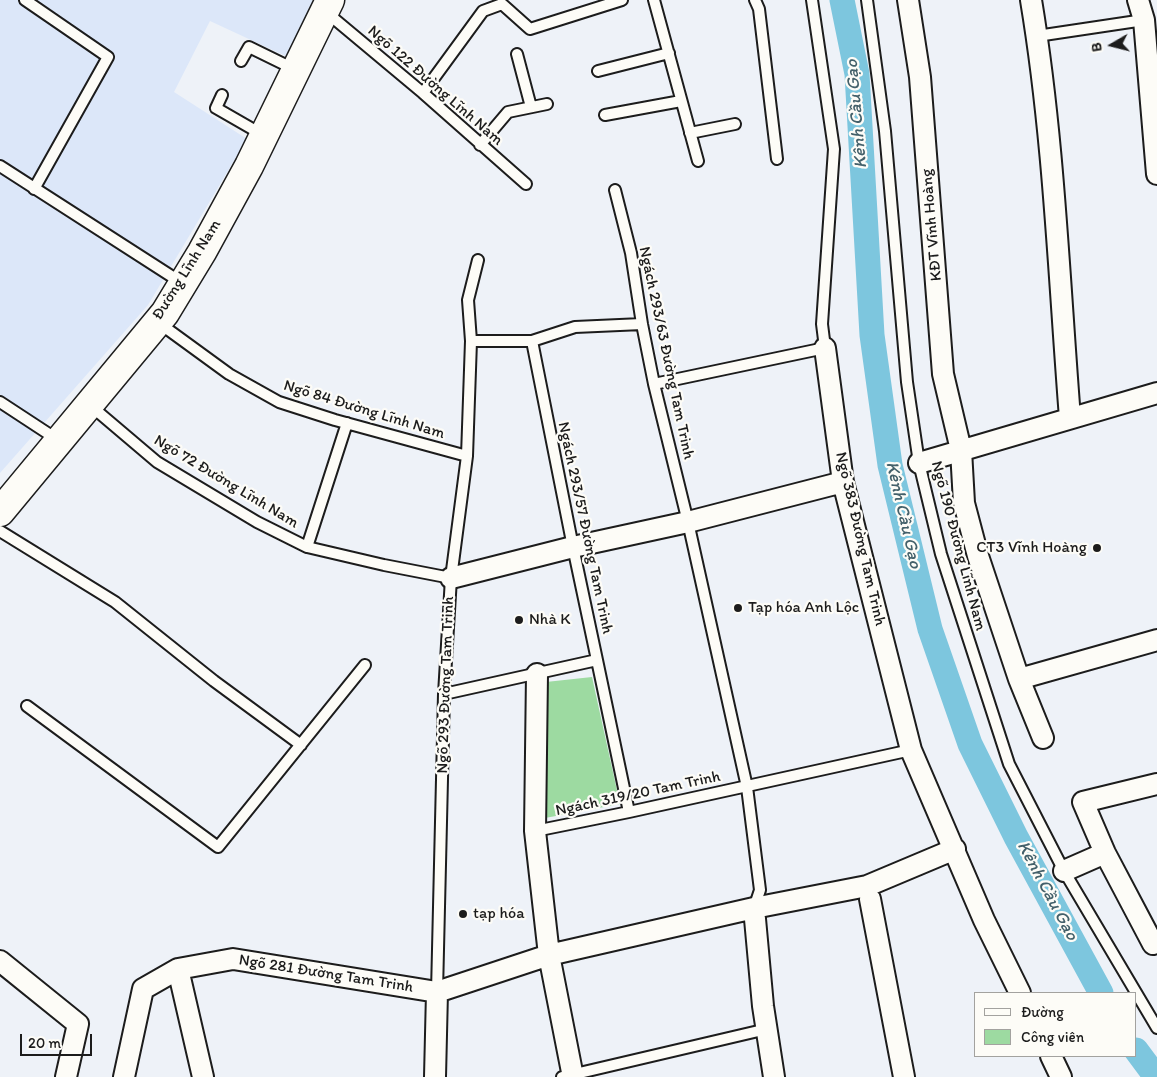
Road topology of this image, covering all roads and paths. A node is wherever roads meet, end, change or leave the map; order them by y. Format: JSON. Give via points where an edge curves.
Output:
{"nodes":[{"id":1,"x":25,"y":0,"type":"edge"},
{"id":2,"x":622,"y":0,"type":"edge"},
{"id":3,"x":654,"y":0,"type":"edge"},
{"id":4,"x":754,"y":0,"type":"edge"},
{"id":5,"x":812,"y":0,"type":"edge"},
{"id":6,"x":867,"y":0,"type":"edge"},
{"id":7,"x":908,"y":0,"type":"edge"},
{"id":8,"x":1030,"y":0,"type":"edge"},
{"id":9,"x":1138,"y":0,"type":"edge"},
{"id":10,"x":505,"y":2,"type":"edge"},
{"id":11,"x":603,"y":3,"type":"edge"},
{"id":12,"x":328,"y":6,"type":"edge"},
{"id":13,"x":1144,"y":20,"type":"junction"},
{"id":14,"x":1037,"y":36,"type":"junction"},
{"id":15,"x":668,"y":52,"type":"junction"},
{"id":16,"x":517,"y":54,"type":"dead end"},
{"id":17,"x":241,"y":61,"type":"dead end"},
{"id":18,"x":296,"y":70,"type":"junction"},
{"id":19,"x":598,"y":70,"type":"dead end"},
{"id":20,"x":423,"y":93,"type":"junction"},
{"id":21,"x":222,"y":95,"type":"dead end"},
{"id":22,"x":681,"y":101,"type":"junction"},
{"id":23,"x":548,"y":104,"type":"dead end"},
{"id":24,"x":531,"y":107,"type":"junction"},
{"id":25,"x":605,"y":115,"type":"dead end"},
{"id":26,"x":735,"y":124,"type":"dead end"},
{"id":27,"x":690,"y":134,"type":"junction"},
{"id":28,"x":264,"y":136,"type":"junction"},
{"id":29,"x":480,"y":145,"type":"junction"},
{"id":30,"x":778,"y":159,"type":"dead end"},
{"id":31,"x":698,"y":161,"type":"dead end"},
{"id":32,"x":0,"y":166,"type":"edge"},
{"id":33,"x":1157,"y":174,"type":"edge"},
{"id":34,"x":526,"y":184,"type":"dead end"},
{"id":35,"x":34,"y":189,"type":"junction"},
{"id":36,"x":615,"y":190,"type":"dead end"},
{"id":37,"x":478,"y":260,"type":"dead end"},
{"id":38,"x":183,"y":284,"type":"junction"},
{"id":39,"x":156,"y":321,"type":"junction"},
{"id":40,"x":642,"y":324,"type":"junction"},
{"id":41,"x":471,"y":341,"type":"junction"},
{"id":42,"x":532,"y":341,"type":"junction"},
{"id":43,"x":825,"y":348,"type":"junction"},
{"id":44,"x":654,"y":384,"type":"junction"},
{"id":45,"x":1157,"y":393,"type":"edge"},
{"id":46,"x":0,"y":402,"type":"edge"},
{"id":47,"x":88,"y":403,"type":"junction"},
{"id":48,"x":1070,"y":418,"type":"junction"},
{"id":49,"x":347,"y":423,"type":"junction"},
{"id":50,"x":58,"y":441,"type":"junction"},
{"id":51,"x":960,"y":450,"type":"junction"},
{"id":52,"x":467,"y":456,"type":"junction"},
{"id":53,"x":919,"y":463,"type":"junction"},
{"id":54,"x":843,"y":482,"type":"junction"},
{"id":55,"x":0,"y":512,"type":"edge"},
{"id":56,"x":688,"y":522,"type":"junction"},
{"id":57,"x":0,"y":531,"type":"edge"},
{"id":58,"x":307,"y":547,"type":"junction"},
{"id":59,"x":573,"y":547,"type":"junction"},
{"id":60,"x":451,"y":578,"type":"junction"},
{"id":61,"x":1157,"y":640,"type":"edge"},
{"id":62,"x":597,"y":660,"type":"junction"},
{"id":63,"x":365,"y":664,"type":"dead end"},
{"id":64,"x":536,"y":674,"type":"junction"},
{"id":65,"x":1019,"y":679,"type":"junction"},
{"id":66,"x":444,"y":694,"type":"junction"},
{"id":67,"x":28,"y":706,"type":"dead end"},
{"id":68,"x":1043,"y":738,"type":"dead end"},
{"id":69,"x":301,"y":744,"type":"junction"},
{"id":70,"x":911,"y":750,"type":"junction"},
{"id":71,"x":1157,"y":784,"type":"edge"},
{"id":72,"x":747,"y":786,"type":"junction"},
{"id":73,"x":630,"y":812,"type":"junction"},
{"id":74,"x":534,"y":831,"type":"junction"},
{"id":75,"x":954,"y":849,"type":"junction"},
{"id":76,"x":1106,"y":853,"type":"junction"},
{"id":77,"x":1064,"y":871,"type":"junction"},
{"id":78,"x":870,"y":899,"type":"dead end"},
{"id":79,"x":754,"y":908,"type":"junction"},
{"id":80,"x":1156,"y":946,"type":"edge"},
{"id":81,"x":548,"y":954,"type":"junction"},
{"id":82,"x":0,"y":961,"type":"edge"},
{"id":83,"x":178,"y":969,"type":"junction"},
{"id":84,"x":436,"y":992,"type":"junction"},
{"id":85,"x":1020,"y":992,"type":"edge"},
{"id":86,"x":1136,"y":992,"type":"edge"},
{"id":87,"x":1137,"y":994,"type":"edge"},
{"id":88,"x":1157,"y":1028,"type":"edge"},
{"id":89,"x":766,"y":1029,"type":"junction"},
{"id":90,"x":1051,"y":1057,"type":"edge"},
{"id":91,"x":569,"y":1076,"type":"edge"},
{"id":92,"x":66,"y":1077,"type":"edge"},
{"id":93,"x":124,"y":1077,"type":"edge"},
{"id":94,"x":203,"y":1077,"type":"edge"},
{"id":95,"x":435,"y":1077,"type":"edge"},
{"id":96,"x":774,"y":1077,"type":"edge"},
{"id":97,"x":904,"y":1077,"type":"edge"},
{"id":98,"x":1061,"y":1077,"type":"edge"}],
"edges":[{"from":1,"to":35,"type":"lane","via":[[108,57]]},
{"from":2,"to":11,"type":"lane"},
{"from":3,"to":15,"type":"lane"},
{"from":4,"to":30,"type":"lane","via":[[759,9]]},
{"from":5,"to":43,"type":"lane","name":"Ngõ 383 Đường Tam Trinh","via":[[834,149],[822,324]]},
{"from":6,"to":53,"type":"lane","name":"Ngõ 190 Đường Lĩnh Nam","via":[[886,131],[907,382]]},
{"from":7,"to":51,"type":"street","name":"KĐT Vĩnh Hoàng","via":[[920,77],[943,374]]},
{"from":8,"to":14,"type":"street"},
{"from":9,"to":13,"type":"street"},
{"from":10,"to":11,"type":"lane","via":[[530,29]]},
{"from":10,"to":20,"type":"lane","via":[[483,11]]},
{"from":12,"to":18,"type":"main road","name":"Đường Lĩnh Nam"},
{"from":12,"to":20,"type":"lane","name":"Ngõ 122 Đường Lĩnh Nam"},
{"from":13,"to":14,"type":"lane"},
{"from":13,"to":33,"type":"street"},
{"from":14,"to":48,"type":"street"},
{"from":15,"to":19,"type":"lane"},
{"from":15,"to":22,"type":"lane"},
{"from":16,"to":24,"type":"lane"},
{"from":17,"to":18,"type":"lane","via":[[249,47]]},
{"from":18,"to":28,"type":"main road","name":"Đường Lĩnh Nam"},
{"from":20,"to":29,"type":"lane","name":"Ngõ 122 Đường Lĩnh Nam"},
{"from":21,"to":28,"type":"lane","via":[[216,108]]},
{"from":22,"to":25,"type":"lane"},
{"from":22,"to":27,"type":"lane"},
{"from":23,"to":24,"type":"lane"},
{"from":24,"to":29,"type":"lane","via":[[508,112]]},
{"from":26,"to":27,"type":"lane"},
{"from":27,"to":31,"type":"lane"},
{"from":28,"to":38,"type":"main road","name":"Đường Lĩnh Nam"},
{"from":29,"to":34,"type":"lane","name":"Ngõ 122 Đường Lĩnh Nam"},
{"from":32,"to":35,"type":"lane"},
{"from":35,"to":38,"type":"lane"},
{"from":36,"to":40,"type":"lane","name":"Ngách 293/63 Đường Tam Trinh","via":[[631,253]]},
{"from":37,"to":41,"type":"lane","via":[[468,300]]},
{"from":38,"to":39,"type":"main road","name":"Đường Lĩnh Nam","via":[[165,313]]},
{"from":39,"to":47,"type":"main road","name":"Đường Lĩnh Nam"},
{"from":39,"to":49,"type":"lane","name":"Ngõ 84 Đường Lĩnh Nam","via":[[229,374],[279,402]]},
{"from":40,"to":42,"type":"lane","via":[[575,327]]},
{"from":40,"to":44,"type":"lane","name":"Ngách 293/63 Đường Tam Trinh"},
{"from":41,"to":42,"type":"lane"},
{"from":41,"to":52,"type":"lane"},
{"from":42,"to":59,"type":"lane","name":"Ngách 293/57 Đường Tam Trinh"},
{"from":43,"to":44,"type":"lane"},
{"from":43,"to":54,"type":"street","name":"Ngõ 383 Đường Tam Trinh"},
{"from":44,"to":56,"type":"lane","name":"Ngách 293/63 Đường Tam Trinh"},
{"from":45,"to":48,"type":"street"},
{"from":46,"to":50,"type":"lane"},
{"from":47,"to":50,"type":"main road","name":"Đường Lĩnh Nam"},
{"from":47,"to":58,"type":"lane","name":"Ngõ 72 Đường Lĩnh Nam","via":[[156,462],[257,522]]},
{"from":48,"to":51,"type":"street"},
{"from":49,"to":52,"type":"lane","name":"Ngõ 84 Đường Lĩnh Nam"},
{"from":49,"to":58,"type":"lane"},
{"from":50,"to":55,"type":"main road","name":"Đường Lĩnh Nam"},
{"from":51,"to":53,"type":"street"},
{"from":51,"to":65,"type":"street","name":"KĐT Vĩnh Hoàng","via":[[964,503]]},
{"from":52,"to":60,"type":"lane"},
{"from":53,"to":77,"type":"lane","name":"Ngõ 190 Đường Lĩnh Nam","via":[[941,554],[1009,764]]},
{"from":54,"to":56,"type":"street","name":"Ngõ 293 Đường Tam Trinh"},
{"from":54,"to":70,"type":"street","name":"Ngõ 383 Đường Tam Trinh"},
{"from":56,"to":59,"type":"street","name":"Ngõ 293 Đường Tam Trinh"},
{"from":56,"to":72,"type":"lane","name":"Ngách 293/63 Đường Tam Trinh"},
{"from":57,"to":69,"type":"lane","via":[[115,602],[214,681]]},
{"from":58,"to":60,"type":"lane","name":"Ngõ 72 Đường Lĩnh Nam"},
{"from":59,"to":60,"type":"street","name":"Ngõ 293 Đường Tam Trinh"},
{"from":59,"to":62,"type":"lane","name":"Ngách 293/57 Đường Tam Trinh"},
{"from":60,"to":66,"type":"lane","name":"Ngõ 293 Đường Tam Trinh"},
{"from":61,"to":65,"type":"street"},
{"from":62,"to":64,"type":"lane","name":"Ngách 293/57 Đường Tam Trinh"},
{"from":62,"to":73,"type":"lane"},
{"from":63,"to":69,"type":"lane"},
{"from":64,"to":66,"type":"lane","name":"Ngách 293/57 Đường Tam Trinh"},
{"from":64,"to":74,"type":"street"},
{"from":65,"to":68,"type":"street","name":"KĐT Vĩnh Hoàng"},
{"from":66,"to":84,"type":"lane","name":"Ngõ 293 Đường Tam Trinh"},
{"from":67,"to":69,"type":"lane","via":[[218,848]]},
{"from":70,"to":72,"type":"lane","name":"Ngách 319/20 Tam Trinh"},
{"from":70,"to":75,"type":"street","name":"Ngõ 383 Đường Tam Trinh"},
{"from":71,"to":76,"type":"street","via":[[1083,802]]},
{"from":72,"to":73,"type":"lane","name":"Ngách 319/20 Tam Trinh"},
{"from":72,"to":79,"type":"lane","name":"Ngách 293/63 Đường Tam Trinh","via":[[760,890]]},
{"from":73,"to":74,"type":"lane","name":"Ngách 319/20 Tam Trinh"},
{"from":74,"to":81,"type":"street"},
{"from":75,"to":79,"type":"street","via":[[867,886]]},
{"from":75,"to":85,"type":"street","name":"Ngõ 383 Đường Tam Trinh"},
{"from":76,"to":77,"type":"street"},
{"from":76,"to":80,"type":"street"},
{"from":77,"to":86,"type":"lane","name":"Ngõ 190 Đường Lĩnh Nam"},
{"from":78,"to":97,"type":"street"},
{"from":79,"to":81,"type":"street"},
{"from":79,"to":89,"type":"street"},
{"from":81,"to":84,"type":"street"},
{"from":81,"to":91,"type":"street"},
{"from":82,"to":92,"type":"street","via":[[78,1024]]},
{"from":83,"to":84,"type":"street","name":"Ngõ 281 Đường Tam Trinh","via":[[233,959]]},
{"from":83,"to":93,"type":"street","name":"Ngõ 281 Đường Tam Trinh","via":[[143,989]]},
{"from":83,"to":94,"type":"street"},
{"from":84,"to":95,"type":"street","name":"Ngõ 293 Đường Tam Trinh"},
{"from":87,"to":88,"type":"lane","name":"Ngõ 190 Đường Lĩnh Nam"},
{"from":89,"to":91,"type":"lane"},
{"from":89,"to":96,"type":"street"},
{"from":90,"to":98,"type":"street"}]}
